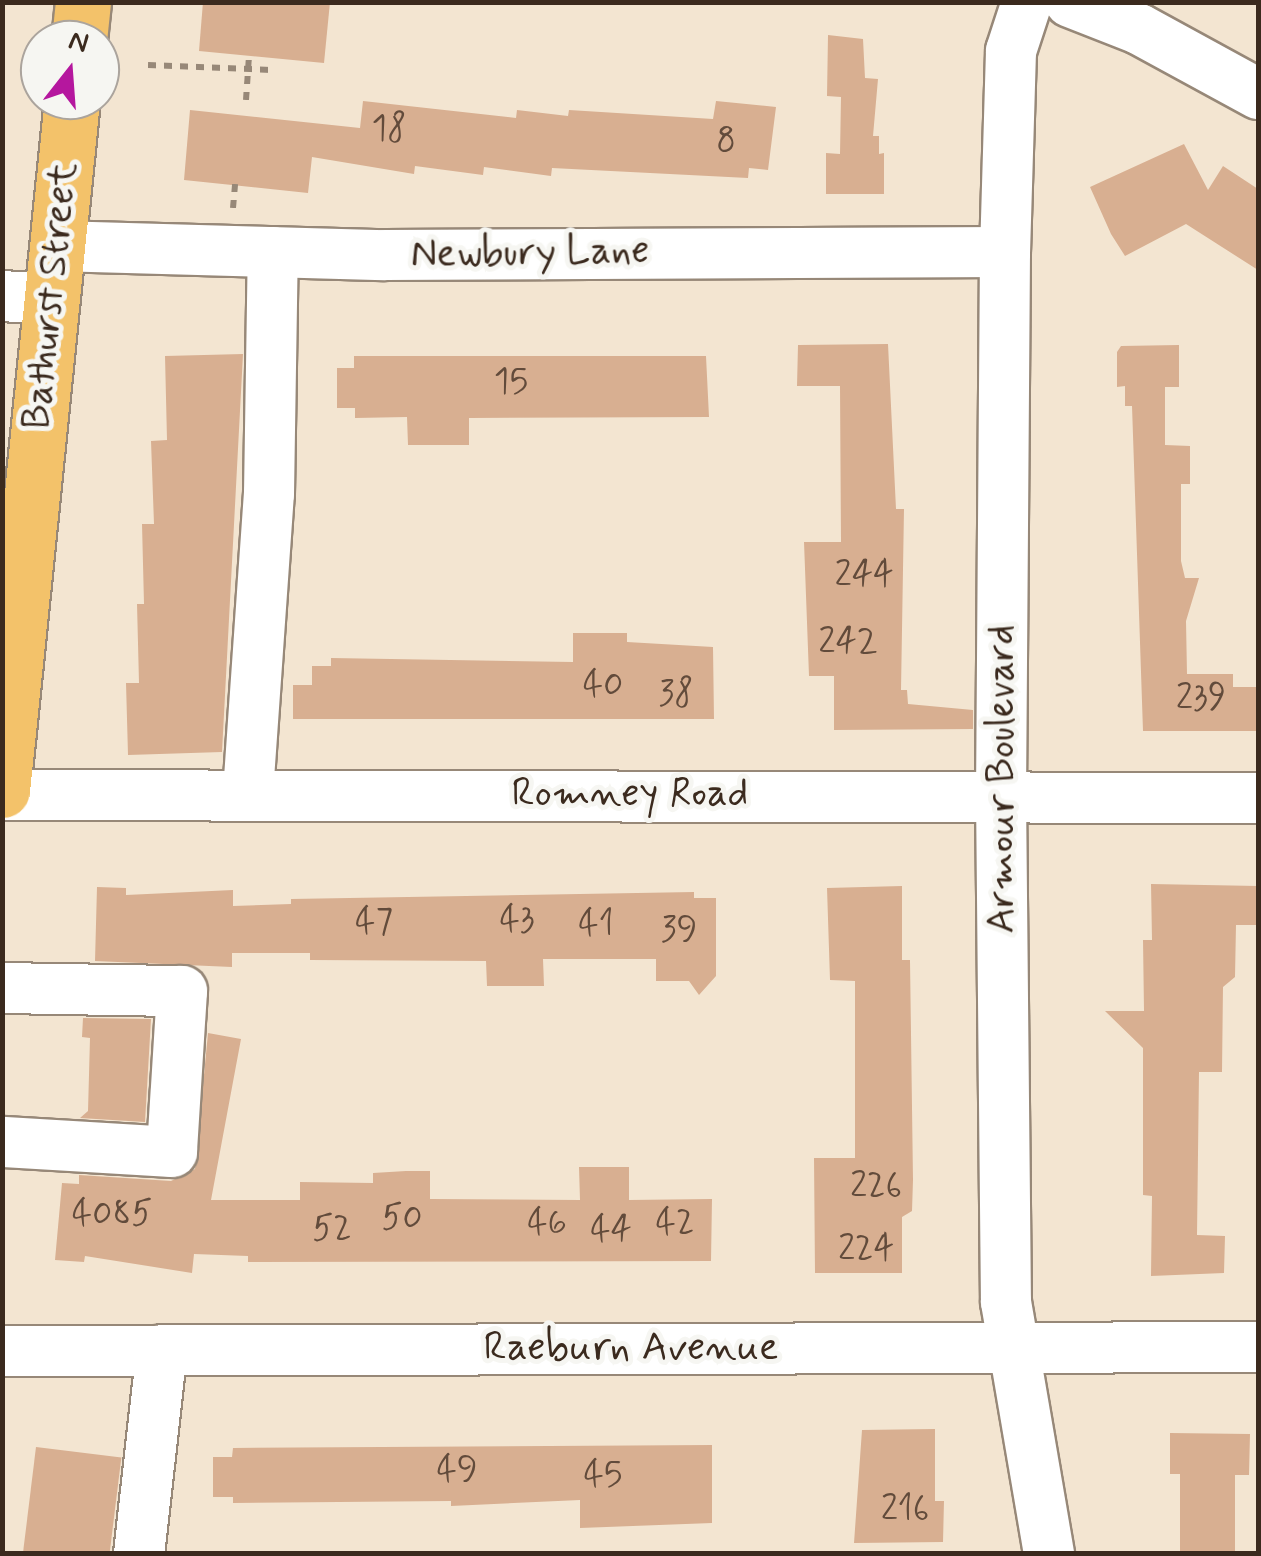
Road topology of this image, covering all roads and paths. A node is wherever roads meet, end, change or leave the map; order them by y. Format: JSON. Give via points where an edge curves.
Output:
{"nodes":[{"id":1,"x":1026,"y":2,"type":"edge"},
{"id":2,"x":1070,"y":2,"type":"edge"},
{"id":3,"x":249,"y":56,"type":"dead end"},
{"id":4,"x":148,"y":65,"type":"dead end"},
{"id":5,"x":248,"y":69,"type":"junction"},
{"id":6,"x":271,"y":70,"type":"dead end"},
{"id":7,"x":1258,"y":94,"type":"edge"},
{"id":8,"x":246,"y":100,"type":"dead end"},
{"id":9,"x":68,"y":120,"type":"edge"},
{"id":10,"x":273,"y":252,"type":"junction"},
{"id":11,"x":1005,"y":252,"type":"junction"},
{"id":12,"x":36,"y":280,"type":"edge"},
{"id":13,"x":2,"y":793,"type":"edge"},
{"id":14,"x":248,"y":793,"type":"junction"},
{"id":15,"x":1000,"y":794,"type":"junction"},
{"id":16,"x":1258,"y":798,"type":"edge"},
{"id":17,"x":2,"y":988,"type":"edge"},
{"id":18,"x":2,"y":1142,"type":"edge"},
{"id":19,"x":1012,"y":1345,"type":"junction"},
{"id":20,"x":1258,"y":1346,"type":"edge"},
{"id":21,"x":162,"y":1350,"type":"junction"},
{"id":22,"x":2,"y":1351,"type":"edge"},
{"id":23,"x":139,"y":1554,"type":"edge"},
{"id":24,"x":1049,"y":1554,"type":"edge"}],
"edges":[{"from":1,"to":11,"type":"street","name":"Armour Boulevard","via":[[1011,51]]},
{"from":2,"to":7,"type":"street","via":[[1139,28]]},
{"from":3,"to":5,"type":"path"},
{"from":4,"to":5,"type":"path"},
{"from":5,"to":6,"type":"path"},
{"from":5,"to":8,"type":"path"},
{"from":9,"to":12,"type":"main road","name":"Bathurst Street"},
{"from":10,"to":11,"type":"street","name":"Newbury Lane"},
{"from":10,"to":12,"type":"street","name":"Newbury Lane"},
{"from":10,"to":14,"type":"street","via":[[269,494]]},
{"from":11,"to":15,"type":"street","name":"Armour Boulevard"},
{"from":12,"to":13,"type":"main road","name":"Bathurst Street"},
{"from":13,"to":14,"type":"street","name":"Romney Road"},
{"from":14,"to":15,"type":"street","name":"Romney Road"},
{"from":15,"to":16,"type":"street","name":"Romney Road"},
{"from":15,"to":19,"type":"street","name":"Armour Boulevard","via":[[1006,1302]]},
{"from":17,"to":18,"type":"street","via":[[182,991],[172,1152]]},
{"from":19,"to":20,"type":"street","name":"Raeburn Avenue"},
{"from":19,"to":21,"type":"street","name":"Raeburn Avenue"},
{"from":19,"to":24,"type":"street","name":"Armour Boulevard"},
{"from":21,"to":22,"type":"street","name":"Raeburn Avenue"},
{"from":21,"to":23,"type":"street"}]}
